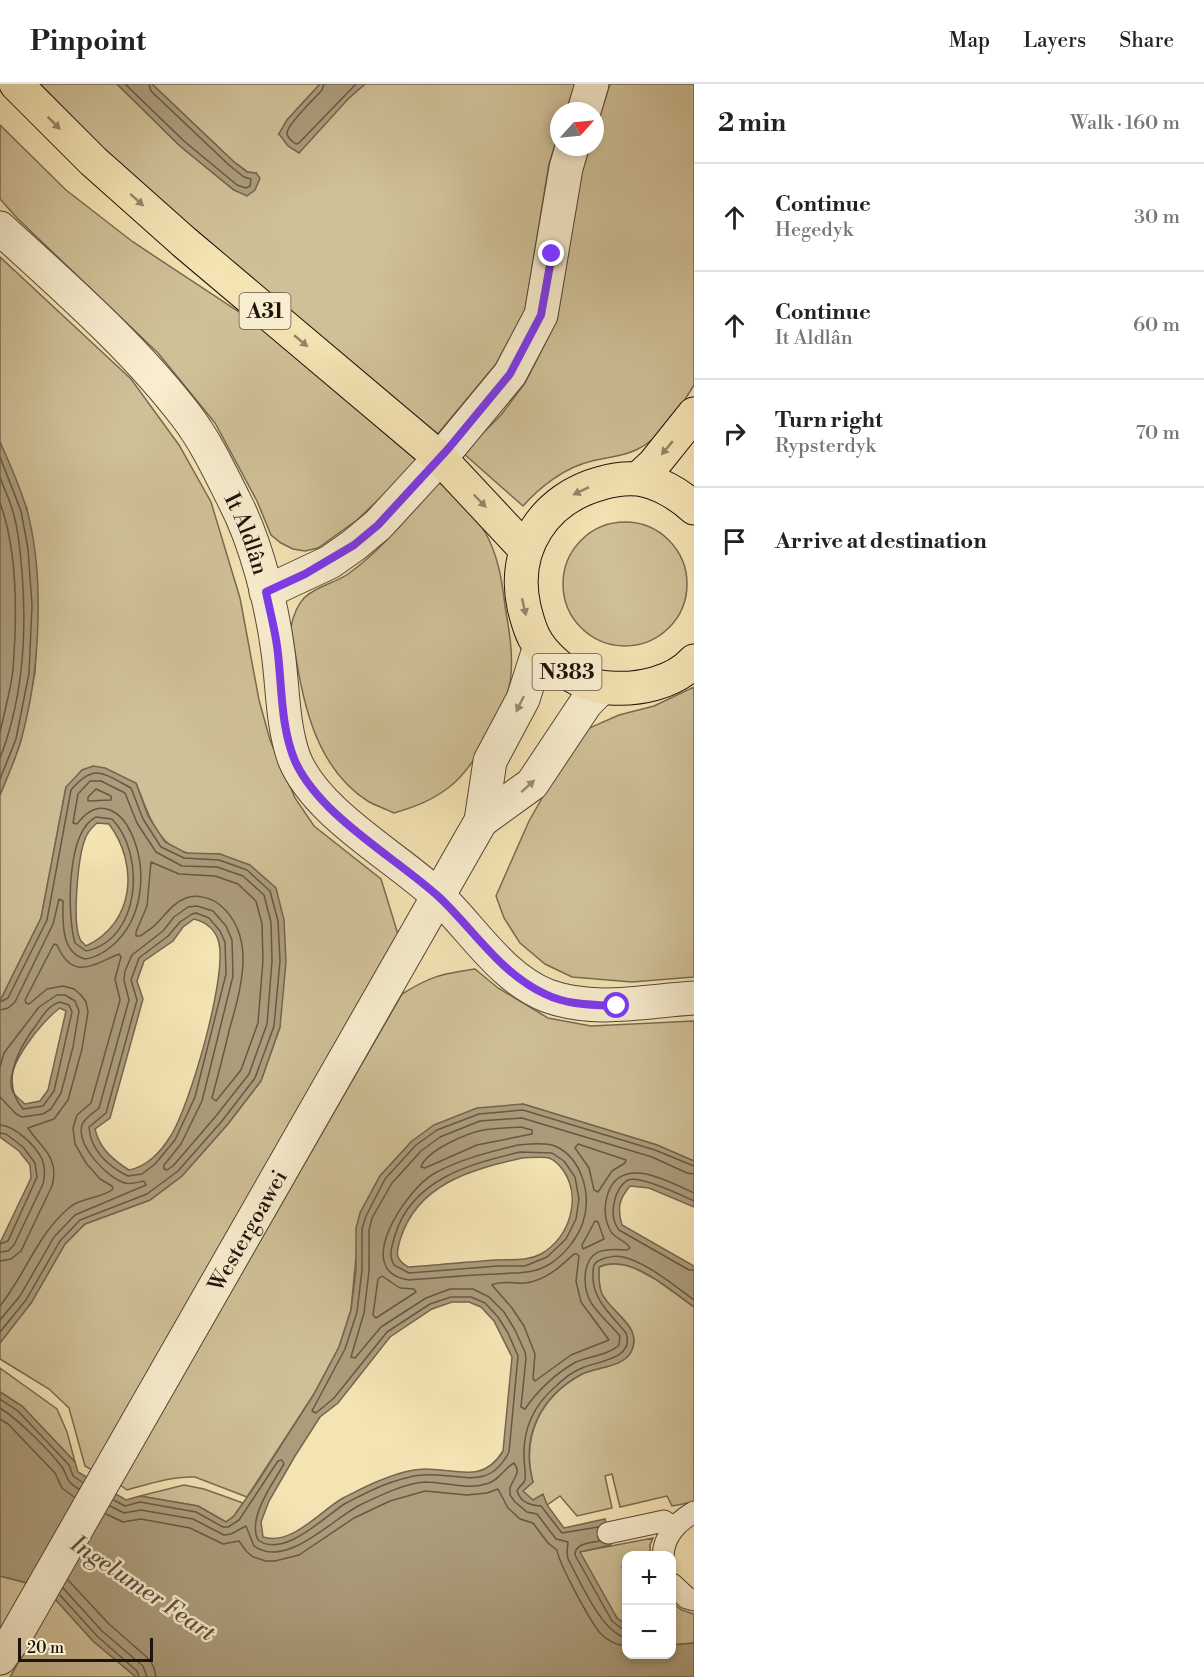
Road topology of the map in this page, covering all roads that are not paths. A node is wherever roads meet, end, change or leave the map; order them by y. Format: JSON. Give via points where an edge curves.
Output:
{"nodes":[{"id":1,"x":16,"y":84,"type":"edge"},
{"id":2,"x":592,"y":84,"type":"edge"},
{"id":3,"x":587,"y":102,"type":"edge"},
{"id":4,"x":569,"y":156,"type":"edge"},
{"id":5,"x":0,"y":228,"type":"edge"},
{"id":6,"x":694,"y":414,"type":"edge"},
{"id":7,"x":440,"y":458,"type":"junction"},
{"id":8,"x":638,"y":479,"type":"junction"},
{"id":9,"x":694,"y":508,"type":"edge"},
{"id":10,"x":526,"y":550,"type":"junction"},
{"id":11,"x":266,"y":592,"type":"junction"},
{"id":12,"x":539,"y":649,"type":"junction"},
{"id":13,"x":694,"y":661,"type":"edge"},
{"id":14,"x":600,"y":688,"type":"junction"},
{"id":15,"x":481,"y":821,"type":"junction"},
{"id":16,"x":439,"y":897,"type":"junction"},
{"id":17,"x":694,"y":998,"type":"edge"},
{"id":18,"x":694,"y":1512,"type":"edge"},
{"id":19,"x":673,"y":1527,"type":"junction"},
{"id":20,"x":608,"y":1533,"type":"dead end"},
{"id":21,"x":663,"y":1551,"type":"edge"},
{"id":22,"x":676,"y":1588,"type":"edge"},
{"id":23,"x":694,"y":1600,"type":"edge"},
{"id":24,"x":7,"y":1649,"type":"edge"}],
"edges":[{"from":1,"to":7,"type":"highway","number":"A31","one_way":true,"via":[[151,213]]},
{"from":2,"to":3,"type":"street"},
{"from":4,"to":7,"type":"street","via":[[541,315],[510,374]]},
{"from":5,"to":11,"type":"street","name":"It Aldlân","via":[[128,348],[189,420],[236,504]]},
{"from":6,"to":8,"type":"highway","one_way":true},
{"from":7,"to":10,"type":"highway","number":"A31","one_way":true},
{"from":7,"to":11,"type":"street","via":[[378,525],[354,545]]},
{"from":8,"to":9,"type":"highway","number":"N383","via":[[661,486]]},
{"from":8,"to":10,"type":"highway","number":"N383","one_way":true,"via":[[584,488],[557,504],[539,523]]},
{"from":10,"to":12,"type":"highway","number":"N383","one_way":true,"via":[[522,596]]},
{"from":11,"to":16,"type":"street","name":"It Aldlân","via":[[278,650],[287,734],[305,778],[338,814]]},
{"from":12,"to":14,"type":"highway","number":"N383","via":[[577,679]]},
{"from":12,"to":15,"type":"street","name":"Westergoawei","one_way":true,"via":[[523,699],[490,761]]},
{"from":13,"to":14,"type":"highway","number":"N383","via":[[668,679],[648,686]]},
{"from":15,"to":14,"type":"street","name":"Westergoawei","one_way":true,"via":[[532,784]]},
{"from":15,"to":16,"type":"street","name":"Westergoawei"},
{"from":16,"to":17,"type":"street","name":"It Aldlân","via":[[504,967],[546,995],[570,1002],[617,1006]]},
{"from":16,"to":24,"type":"street","name":"Westergoawei"},
{"from":18,"to":19,"type":"lane"},
{"from":19,"to":20,"type":"lane","via":[[664,1521]]},
{"from":19,"to":21,"type":"lane"},
{"from":22,"to":23,"type":"lane"}]}
